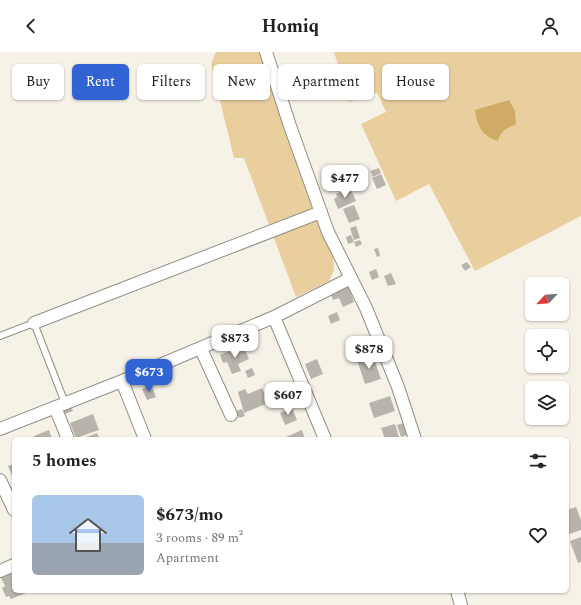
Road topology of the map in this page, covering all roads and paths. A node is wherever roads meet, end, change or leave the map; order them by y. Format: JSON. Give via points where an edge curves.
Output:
{"nodes":[{"id":1,"x":266,"y":52,"type":"edge"},
{"id":2,"x":321,"y":212,"type":"junction"},
{"id":3,"x":350,"y":278,"type":"junction"},
{"id":4,"x":274,"y":317,"type":"junction"},
{"id":5,"x":34,"y":323,"type":"junction"},
{"id":6,"x":0,"y":336,"type":"edge"},
{"id":7,"x":201,"y":349,"type":"junction"},
{"id":8,"x":122,"y":381,"type":"junction"},
{"id":9,"x":60,"y":405,"type":"junction"},
{"id":10,"x":231,"y":416,"type":"dead end"},
{"id":11,"x":0,"y":429,"type":"edge"},
{"id":12,"x":68,"y":437,"type":"edge"},
{"id":13,"x":144,"y":437,"type":"edge"},
{"id":14,"x":324,"y":437,"type":"edge"},
{"id":15,"x":414,"y":437,"type":"edge"},
{"id":16,"x":0,"y":480,"type":"edge"},
{"id":17,"x":12,"y":506,"type":"edge"},
{"id":18,"x":12,"y":566,"type":"edge"},
{"id":19,"x":0,"y":571,"type":"edge"},
{"id":20,"x":458,"y":593,"type":"edge"},
{"id":21,"x":461,"y":605,"type":"edge"}],
"edges":[{"from":1,"to":2,"type":"street"},
{"from":2,"to":3,"type":"street"},
{"from":2,"to":5,"type":"street"},
{"from":3,"to":4,"type":"street"},
{"from":3,"to":15,"type":"street","via":[[366,308],[398,387]]},
{"from":4,"to":7,"type":"street"},
{"from":4,"to":14,"type":"street"},
{"from":5,"to":6,"type":"lane"},
{"from":5,"to":9,"type":"lane"},
{"from":7,"to":8,"type":"street"},
{"from":7,"to":10,"type":"street"},
{"from":8,"to":9,"type":"street"},
{"from":8,"to":13,"type":"street"},
{"from":9,"to":11,"type":"street"},
{"from":9,"to":12,"type":"street"},
{"from":16,"to":17,"type":"street"},
{"from":18,"to":19,"type":"street"},
{"from":20,"to":21,"type":"street"}]}
